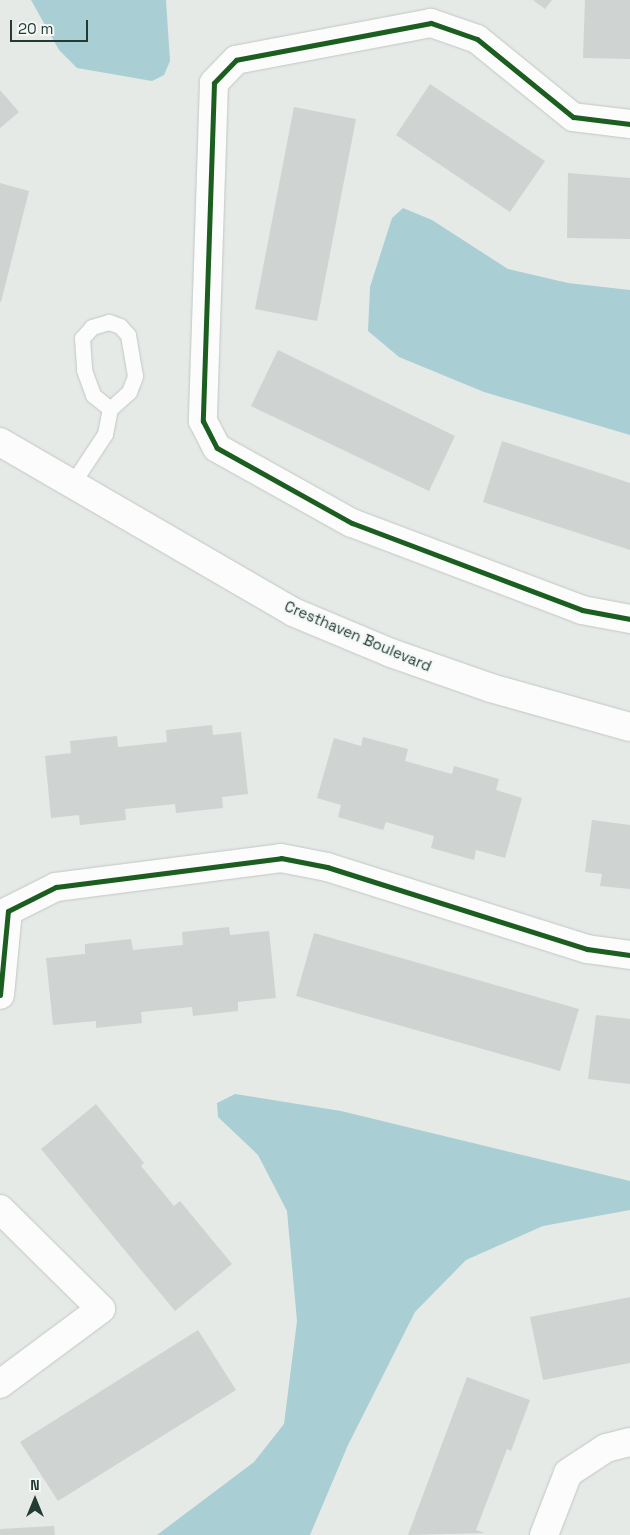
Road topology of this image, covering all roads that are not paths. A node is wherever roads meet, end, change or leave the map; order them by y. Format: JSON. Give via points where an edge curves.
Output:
{"nodes":[{"id":1,"x":630,"y":124,"type":"edge"},
{"id":2,"x":110,"y":409,"type":"junction"},
{"id":3,"x":0,"y":442,"type":"edge"},
{"id":4,"x":72,"y":484,"type":"junction"},
{"id":5,"x":630,"y":619,"type":"edge"},
{"id":6,"x":630,"y":727,"type":"edge"},
{"id":7,"x":630,"y":956,"type":"edge"},
{"id":8,"x":0,"y":995,"type":"edge"},
{"id":9,"x":0,"y":1209,"type":"edge"},
{"id":10,"x":0,"y":1384,"type":"edge"},
{"id":11,"x":630,"y":1442,"type":"edge"},
{"id":12,"x":544,"y":1535,"type":"edge"}],
"edges":[{"from":1,"to":5,"type":"street","via":[[573,116],[477,39],[431,23],[236,60],[214,83],[203,422],[217,448],[352,522],[582,610]]},
{"from":2,"to":2,"type":"lane","via":[[129,392],[135,376],[128,335],[120,326],[109,322],[92,327],[82,338],[84,370],[93,396]]},
{"from":2,"to":4,"type":"lane","via":[[105,434]]},
{"from":3,"to":4,"type":"street","name":"Cresthaven Boulevard"},
{"from":4,"to":6,"type":"street","name":"Cresthaven Boulevard","via":[[293,612],[391,653],[491,688]]},
{"from":7,"to":8,"type":"street","via":[[587,949],[327,867],[281,858],[56,887],[8,911]]},
{"from":9,"to":10,"type":"street","via":[[101,1309]]},
{"from":11,"to":12,"type":"street","via":[[606,1448],[568,1473]]}]}
